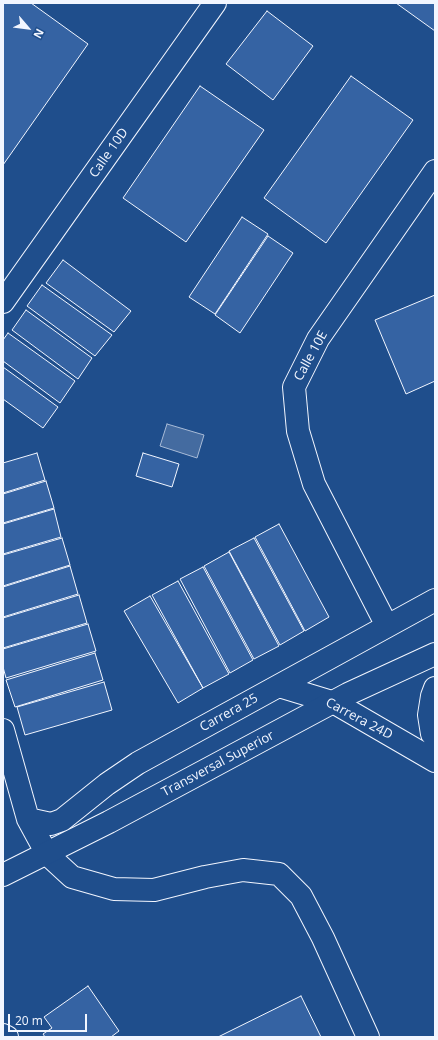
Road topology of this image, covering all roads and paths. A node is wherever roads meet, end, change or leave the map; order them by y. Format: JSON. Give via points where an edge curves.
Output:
{"nodes":[{"id":1,"x":215,"y":3,"type":"edge"},
{"id":2,"x":435,"y":171,"type":"edge"},
{"id":3,"x":3,"y":302,"type":"edge"},
{"id":4,"x":435,"y":600,"type":"edge"},
{"id":5,"x":387,"y":626,"type":"junction"},
{"id":6,"x":435,"y":654,"type":"edge"},
{"id":7,"x":279,"y":686,"type":"junction"},
{"id":8,"x":435,"y":688,"type":"edge"},
{"id":9,"x":335,"y":702,"type":"junction"},
{"id":10,"x":3,"y":730,"type":"edge"},
{"id":11,"x":435,"y":737,"type":"edge"},
{"id":12,"x":435,"y":761,"type":"edge"},
{"id":13,"x":28,"y":819,"type":"junction"},
{"id":14,"x":47,"y":854,"type":"junction"},
{"id":15,"x":3,"y":876,"type":"edge"},
{"id":16,"x":3,"y":1035,"type":"edge"},
{"id":17,"x":8,"y":1037,"type":"edge"},
{"id":18,"x":368,"y":1037,"type":"edge"}],
"edges":[{"from":1,"to":3,"type":"street","name":"Calle 10D"},
{"from":2,"to":5,"type":"street","name":"Calle 10E","via":[[318,339],[294,387],[298,431],[314,484]]},
{"from":4,"to":5,"type":"street","name":"Carrera 25"},
{"from":5,"to":7,"type":"street","name":"Carrera 25"},
{"from":6,"to":9,"type":"street","name":"Transversal Superior"},
{"from":7,"to":9,"type":"street","name":"Carrera 24D"},
{"from":7,"to":13,"type":"street","name":"Carrera 25","via":[[138,762],[62,820],[50,824]]},
{"from":8,"to":11,"type":"street","via":[[429,715],[432,734]]},
{"from":9,"to":12,"type":"street","name":"Carrera 24D"},
{"from":9,"to":14,"type":"street","name":"Transversal Superior"},
{"from":10,"to":13,"type":"street"},
{"from":13,"to":14,"type":"street"},
{"from":14,"to":15,"type":"street","name":"Transversal Superior"},
{"from":14,"to":18,"type":"street","via":[[72,877],[114,889],[154,890],[243,870],[279,874],[301,896]]},
{"from":16,"to":17,"type":"street"}]}
